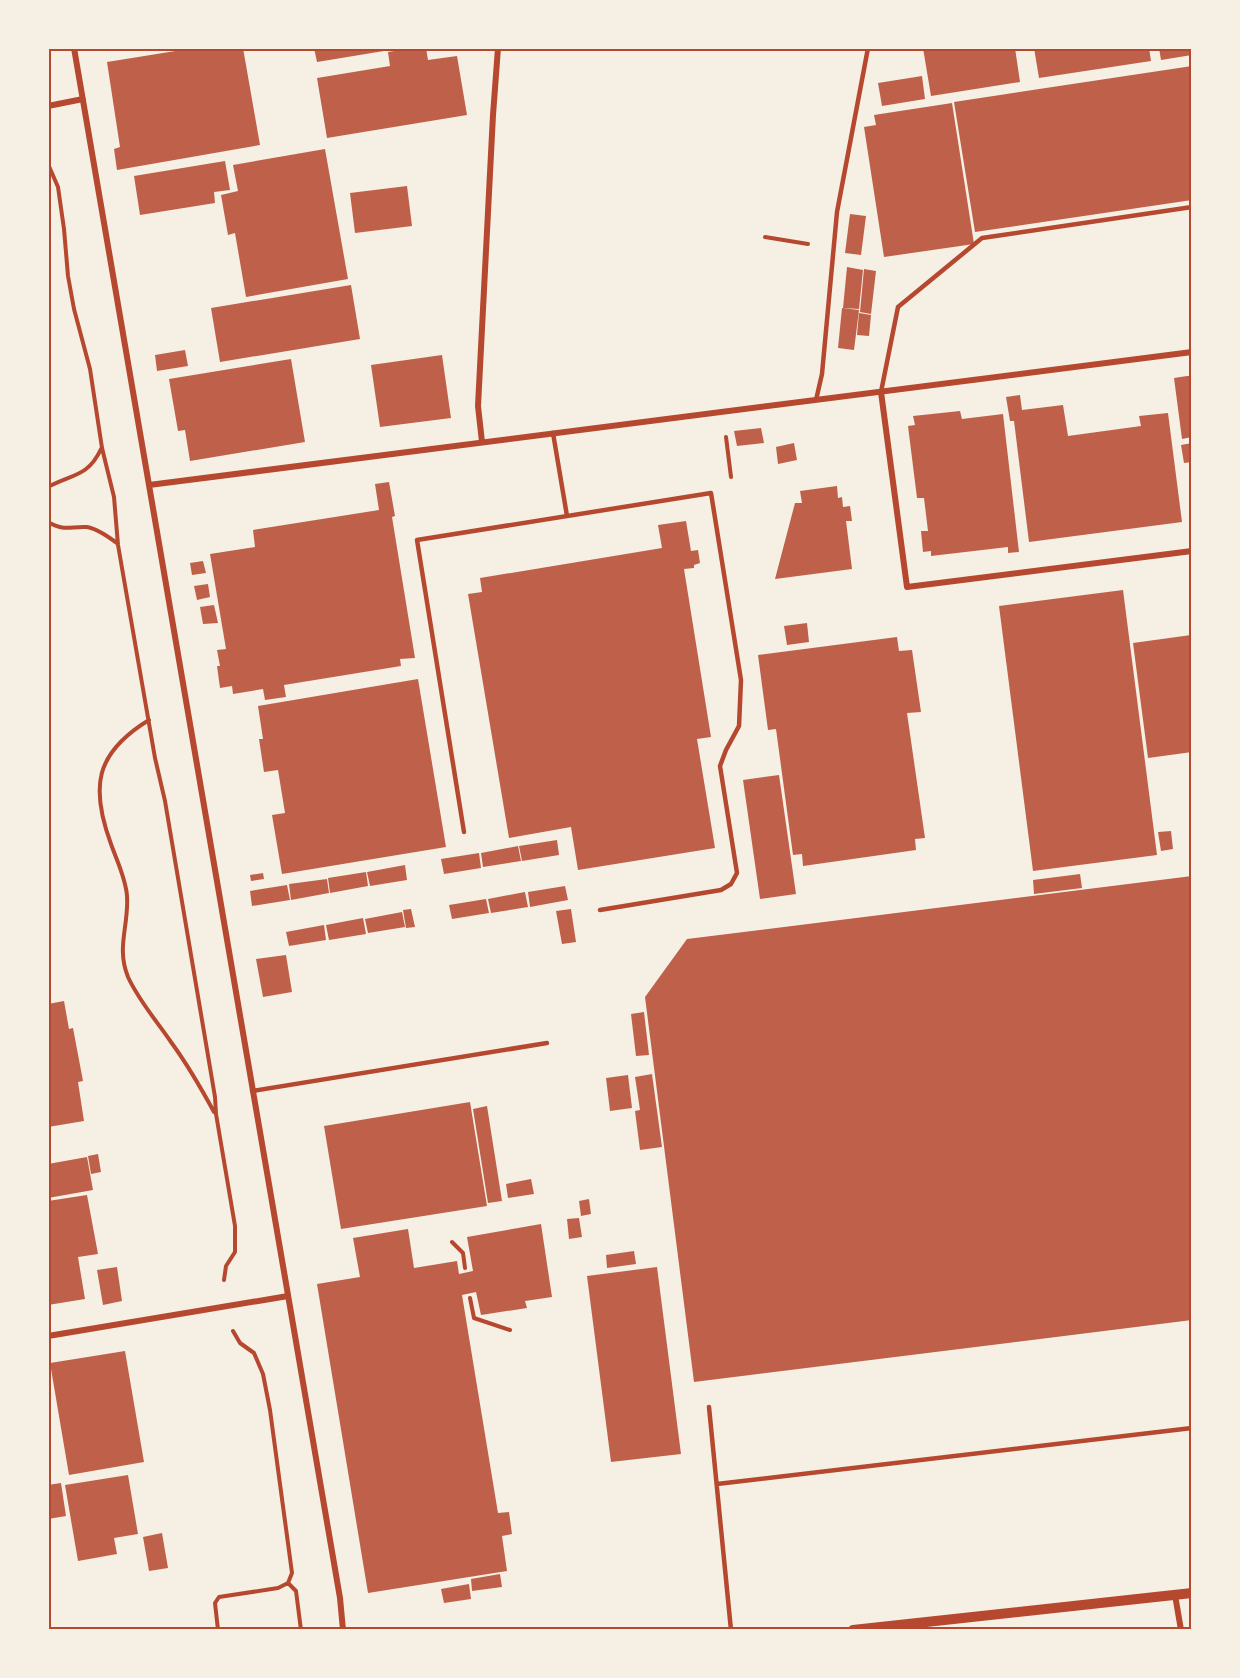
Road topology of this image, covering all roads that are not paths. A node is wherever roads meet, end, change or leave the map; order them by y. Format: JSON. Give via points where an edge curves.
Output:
{"nodes":[{"id":1,"x":74,"y":48,"type":"edge"},
{"id":2,"x":498,"y":48,"type":"edge"},
{"id":3,"x":868,"y":48,"type":"edge"},
{"id":4,"x":83,"y":99,"type":"junction"},
{"id":5,"x":48,"y":106,"type":"edge"},
{"id":6,"x":1192,"y":207,"type":"edge"},
{"id":7,"x":1192,"y":352,"type":"edge"},
{"id":8,"x":881,"y":393,"type":"junction"},
{"id":9,"x":816,"y":400,"type":"junction"},
{"id":10,"x":553,"y":433,"type":"junction"},
{"id":11,"x":482,"y":442,"type":"junction"},
{"id":12,"x":149,"y":485,"type":"junction"},
{"id":13,"x":567,"y":516,"type":"junction"},
{"id":14,"x":1192,"y":551,"type":"edge"},
{"id":15,"x":464,"y":832,"type":"dead end"},
{"id":16,"x":600,"y":910,"type":"dead end"},
{"id":17,"x":547,"y":1043,"type":"dead end"},
{"id":18,"x":252,"y":1091,"type":"junction"},
{"id":19,"x":288,"y":1296,"type":"junction"},
{"id":20,"x":48,"y":1336,"type":"edge"},
{"id":21,"x":709,"y":1407,"type":"dead end"},
{"id":22,"x":1192,"y":1428,"type":"edge"},
{"id":23,"x":717,"y":1484,"type":"junction"},
{"id":24,"x":1192,"y":1593,"type":"edge"},
{"id":25,"x":1175,"y":1595,"type":"junction"},
{"id":26,"x":343,"y":1630,"type":"edge"},
{"id":27,"x":731,"y":1630,"type":"edge"},
{"id":28,"x":853,"y":1630,"type":"edge"},
{"id":29,"x":1180,"y":1630,"type":"edge"}],
"edges":[{"from":1,"to":4,"type":"street"},
{"from":2,"to":11,"type":"street","via":[[478,406]]},
{"from":3,"to":9,"type":"lane","via":[[837,212],[822,374]]},
{"from":4,"to":5,"type":"street"},
{"from":4,"to":12,"type":"street"},
{"from":6,"to":8,"type":"lane","via":[[982,238],[898,307]]},
{"from":7,"to":8,"type":"street"},
{"from":8,"to":9,"type":"street"},
{"from":8,"to":14,"type":"street","via":[[907,587]]},
{"from":9,"to":10,"type":"street"},
{"from":10,"to":11,"type":"street"},
{"from":10,"to":13,"type":"lane"},
{"from":11,"to":12,"type":"street"},
{"from":12,"to":18,"type":"street"},
{"from":13,"to":15,"type":"lane","via":[[417,540]]},
{"from":13,"to":16,"type":"lane","via":[[711,493],[741,680],[738,726],[720,766],[737,873],[731,884],[721,890]]},
{"from":17,"to":18,"type":"lane"},
{"from":18,"to":19,"type":"street"},
{"from":19,"to":20,"type":"street"},
{"from":19,"to":26,"type":"street"},
{"from":21,"to":23,"type":"lane"},
{"from":22,"to":23,"type":"lane"},
{"from":23,"to":27,"type":"lane"},
{"from":24,"to":25,"type":"street"},
{"from":25,"to":28,"type":"street"},
{"from":25,"to":29,"type":"street"}]}
